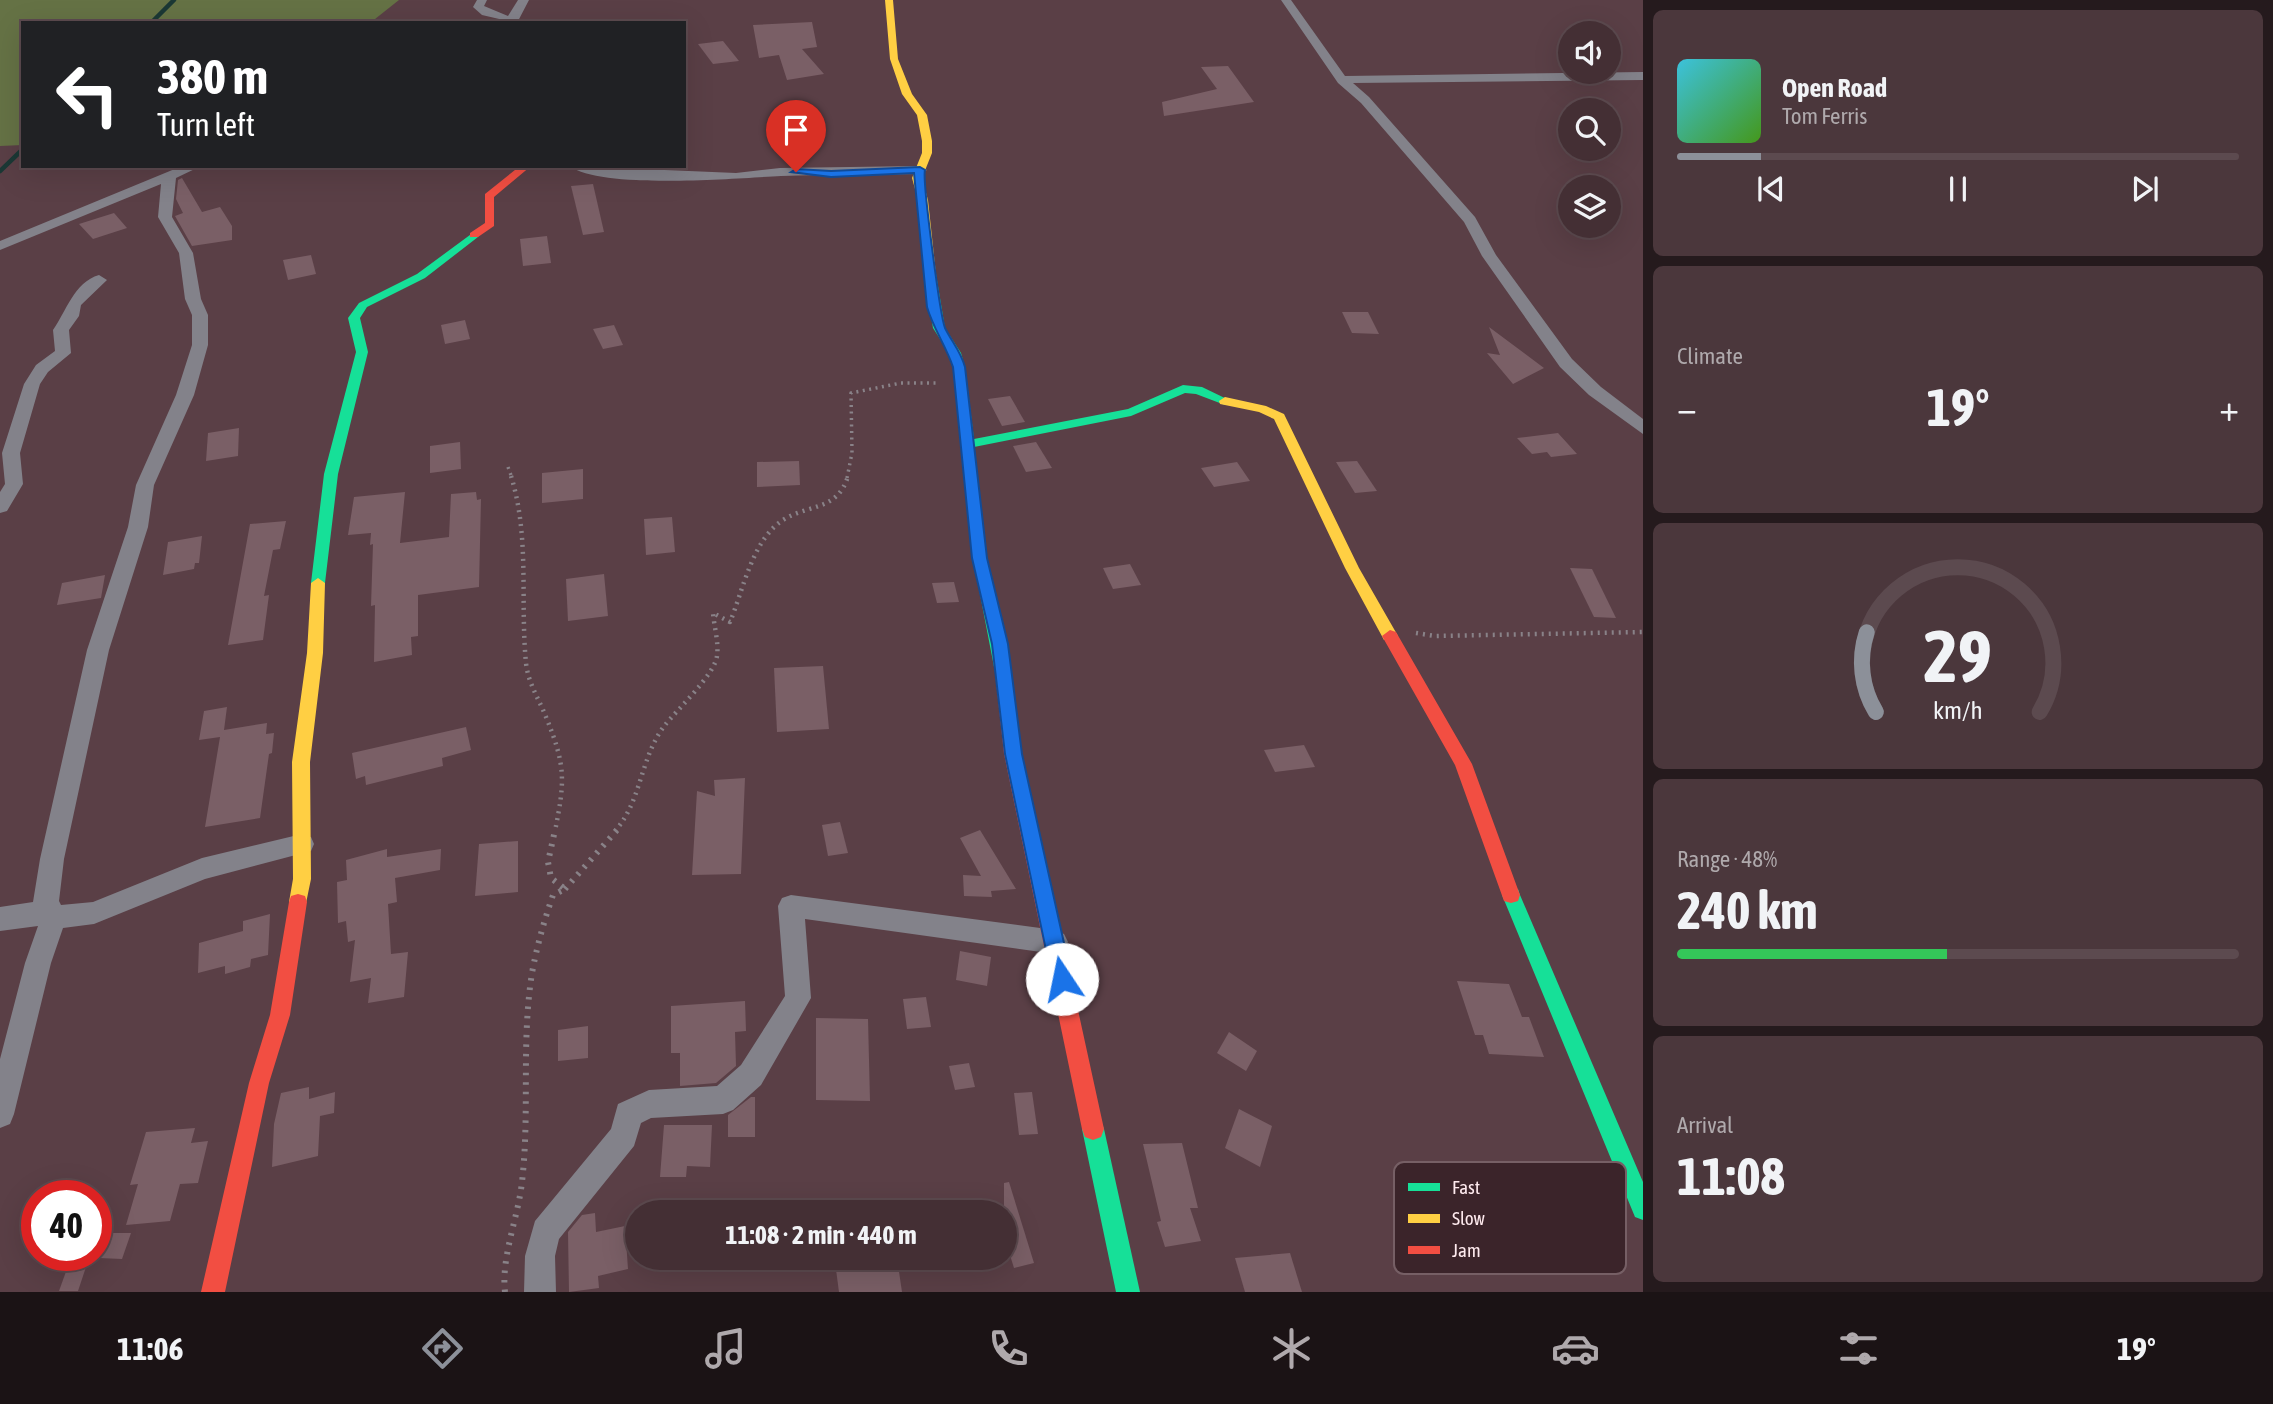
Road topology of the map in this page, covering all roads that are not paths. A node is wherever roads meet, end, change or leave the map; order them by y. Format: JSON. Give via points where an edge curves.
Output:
{"nodes":[{"id":1,"x":482,"y":0,"type":"edge"},
{"id":2,"x":524,"y":0,"type":"edge"},
{"id":3,"x":889,"y":0,"type":"edge"},
{"id":4,"x":1286,"y":0,"type":"edge"},
{"id":5,"x":509,"y":21,"type":"edge"},
{"id":6,"x":513,"y":21,"type":"edge"},
{"id":7,"x":1643,"y":76,"type":"edge"},
{"id":8,"x":1342,"y":80,"type":"junction"},
{"id":9,"x":189,"y":168,"type":"edge"},
{"id":10,"x":524,"y":168,"type":"edge"},
{"id":11,"x":586,"y":168,"type":"edge"},
{"id":12,"x":920,"y":170,"type":"junction"},
{"id":13,"x":169,"y":177,"type":"junction"},
{"id":14,"x":0,"y":246,"type":"edge"},
{"id":15,"x":99,"y":280,"type":"dead end"},
{"id":16,"x":1643,"y":428,"type":"edge"},
{"id":17,"x":968,"y":444,"type":"junction"},
{"id":18,"x":0,"y":507,"type":"edge"},
{"id":19,"x":302,"y":844,"type":"junction"},
{"id":20,"x":54,"y":917,"type":"junction"},
{"id":21,"x":0,"y":919,"type":"edge"},
{"id":22,"x":1055,"y":942,"type":"junction"},
{"id":23,"x":0,"y":1114,"type":"edge"},
{"id":24,"x":1623,"y":1162,"type":"edge"},
{"id":25,"x":1626,"y":1168,"type":"edge"},
{"id":26,"x":1643,"y":1209,"type":"edge"},
{"id":27,"x":213,"y":1292,"type":"edge"},
{"id":28,"x":540,"y":1292,"type":"edge"},
{"id":29,"x":1128,"y":1292,"type":"edge"}],
"edges":[{"from":1,"to":5,"type":"street","via":[[478,7]]},
{"from":2,"to":6,"type":"street"},
{"from":3,"to":12,"type":"street","via":[[894,59],[924,123],[927,153]]},
{"from":4,"to":8,"type":"street"},
{"from":7,"to":8,"type":"street"},
{"from":8,"to":16,"type":"street","via":[[1470,220],[1489,256],[1566,363]]},
{"from":9,"to":13,"type":"street"},
{"from":10,"to":19,"type":"street","via":[[489,196],[490,224],[486,229],[421,276],[363,305],[354,318],[362,352],[331,474],[319,565],[315,653],[301,762]]},
{"from":11,"to":12,"type":"street","via":[[614,174],[736,177]]},
{"from":12,"to":17,"type":"street","via":[[917,178],[933,307],[939,328],[955,353]]},
{"from":13,"to":14,"type":"street"},
{"from":13,"to":20,"type":"street","via":[[165,218],[186,253],[200,315],[200,345],[185,395],[145,485],[138,527],[97,650],[51,870],[46,902]]},
{"from":15,"to":18,"type":"street","via":[[73,304],[61,330],[63,353],[42,369],[32,384],[10,453],[14,484]]},
{"from":17,"to":22,"type":"street","via":[[980,558],[1000,644],[1013,754]]},
{"from":17,"to":24,"type":"street","via":[[1131,412],[1183,389],[1279,417],[1352,568],[1462,764],[1497,861]]},
{"from":19,"to":20,"type":"street","via":[[202,869],[94,913]]},
{"from":19,"to":27,"type":"street","via":[[302,879],[280,1015],[259,1083]]},
{"from":20,"to":21,"type":"street","via":[[32,913]]},
{"from":20,"to":23,"type":"street"},
{"from":22,"to":28,"type":"street","via":[[791,906],[798,998],[771,1045],[751,1075],[723,1100],[649,1104],[628,1114],[624,1136],[546,1232],[540,1256]]},
{"from":22,"to":29,"type":"street"},
{"from":25,"to":26,"type":"street"}]}
